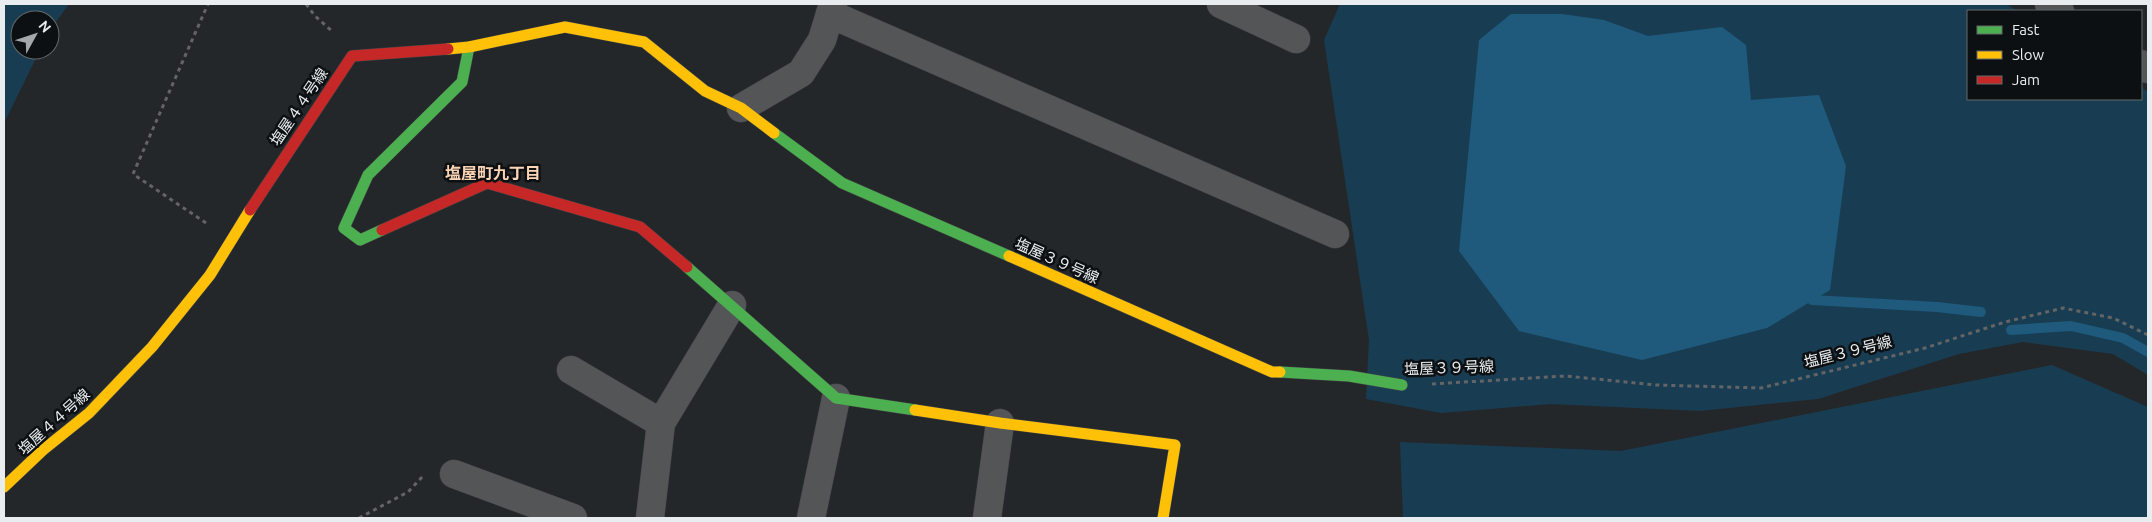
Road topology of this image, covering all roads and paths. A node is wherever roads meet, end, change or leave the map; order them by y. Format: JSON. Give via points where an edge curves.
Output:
{"nodes":[{"id":1,"x":208,"y":4,"type":"edge"},
{"id":2,"x":306,"y":4,"type":"edge"},
{"id":3,"x":1221,"y":4,"type":"edge"},
{"id":4,"x":832,"y":9,"type":"edge"},
{"id":5,"x":1296,"y":39,"type":"dead end"},
{"id":6,"x":469,"y":47,"type":"junction"},
{"id":7,"x":352,"y":56,"type":"junction"},
{"id":8,"x":741,"y":108,"type":"junction"},
{"id":9,"x":1335,"y":234,"type":"dead end"},
{"id":10,"x":231,"y":240,"type":"junction"},
{"id":11,"x":732,"y":305,"type":"junction"},
{"id":12,"x":2148,"y":335,"type":"edge"},
{"id":13,"x":571,"y":370,"type":"dead end"},
{"id":14,"x":1402,"y":386,"type":"joint"},
{"id":15,"x":836,"y":398,"type":"junction"},
{"id":16,"x":661,"y":423,"type":"junction"},
{"id":17,"x":1000,"y":423,"type":"junction"},
{"id":18,"x":454,"y":474,"type":"joint"},
{"id":19,"x":4,"y":487,"type":"edge"},
{"id":20,"x":359,"y":518,"type":"edge"},
{"id":21,"x":573,"y":518,"type":"edge"},
{"id":22,"x":650,"y":518,"type":"edge"},
{"id":23,"x":811,"y":518,"type":"edge"},
{"id":24,"x":987,"y":518,"type":"edge"},
{"id":25,"x":1163,"y":518,"type":"edge"}],
"edges":[{"from":1,"to":10,"type":"path","via":[[133,174]]},
{"from":2,"to":7,"type":"path","via":[[314,16],[336,34]]},
{"from":3,"to":5,"type":"street"},
{"from":4,"to":8,"type":"street","via":[[822,40],[801,73]]},
{"from":4,"to":9,"type":"street"},
{"from":6,"to":7,"type":"street"},
{"from":6,"to":8,"type":"street","via":[[565,27],[644,42],[705,91]]},
{"from":6,"to":11,"type":"street","via":[[462,82],[368,174],[344,228],[360,240],[487,183],[640,227]]},
{"from":7,"to":10,"type":"street","name":"塩屋４４号線","via":[[306,121]]},
{"from":8,"to":14,"type":"street","name":"塩屋３９号線","via":[[842,183],[1272,372],[1349,376]]},
{"from":10,"to":19,"type":"street","name":"塩屋４４号線","via":[[210,275],[152,347],[88,413]]},
{"from":11,"to":15,"type":"street"},
{"from":11,"to":16,"type":"street"},
{"from":12,"to":14,"type":"path","name":"塩屋３９号線","via":[[2113,318],[2063,308],[2005,322],[1924,348],[1761,388],[1656,385],[1566,376]]},
{"from":13,"to":16,"type":"street"},
{"from":15,"to":17,"type":"street"},
{"from":15,"to":23,"type":"street"},
{"from":16,"to":22,"type":"street"},
{"from":17,"to":24,"type":"street"},
{"from":17,"to":25,"type":"street","via":[[1175,445]]},
{"from":18,"to":20,"type":"path","via":[[432,467],[408,492]]},
{"from":18,"to":21,"type":"street"}]}
